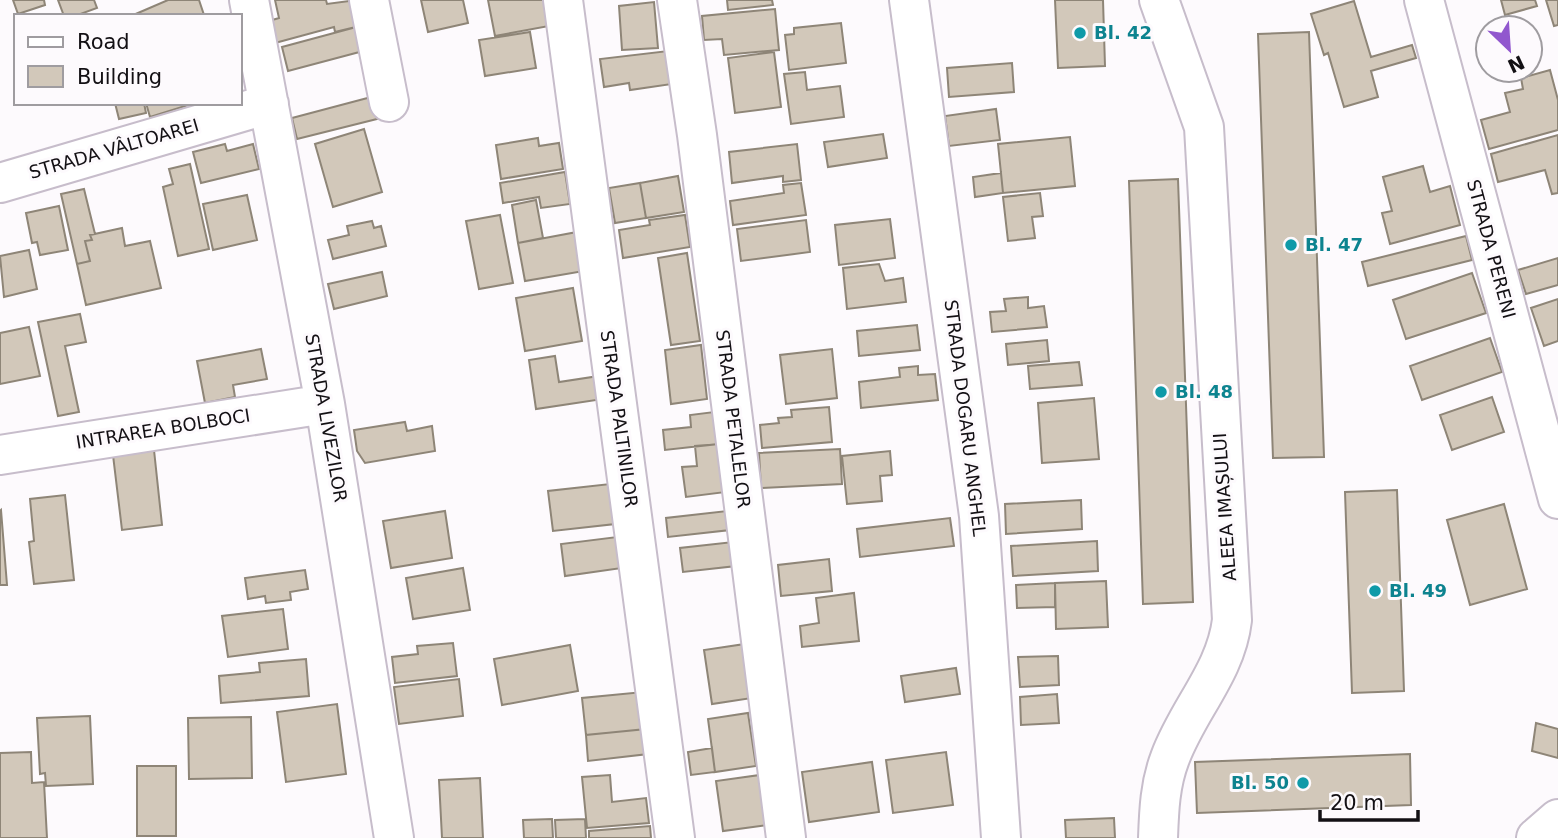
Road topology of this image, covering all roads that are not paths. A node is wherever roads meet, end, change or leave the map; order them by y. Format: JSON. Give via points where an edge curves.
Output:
{"nodes":[{"id":1,"x":249,"y":0,"type":"edge"},
{"id":2,"x":369,"y":0,"type":"edge"},
{"id":3,"x":563,"y":0,"type":"edge"},
{"id":4,"x":677,"y":0,"type":"edge"},
{"id":5,"x":909,"y":0,"type":"edge"},
{"id":6,"x":1159,"y":0,"type":"edge"},
{"id":7,"x":1424,"y":0,"type":"edge"},
{"id":8,"x":389,"y":102,"type":"dead end"},
{"id":9,"x":269,"y":104,"type":"junction"},
{"id":10,"x":0,"y":183,"type":"edge"},
{"id":11,"x":325,"y":404,"type":"junction"},
{"id":12,"x":0,"y":454,"type":"edge"},
{"id":13,"x":1558,"y":499,"type":"edge"},
{"id":14,"x":1558,"y":819,"type":"edge"},
{"id":15,"x":394,"y":838,"type":"edge"},
{"id":16,"x":675,"y":838,"type":"edge"},
{"id":17,"x":786,"y":838,"type":"edge"},
{"id":18,"x":1001,"y":838,"type":"edge"},
{"id":19,"x":1158,"y":838,"type":"edge"},
{"id":20,"x":1536,"y":838,"type":"edge"}],
"edges":[{"from":1,"to":9,"type":"street","name":"STRADA LIVEZILOR"},
{"from":2,"to":8,"type":"street"},
{"from":3,"to":16,"type":"street","name":"STRADA PALTINILOR"},
{"from":4,"to":17,"type":"street","name":"STRADA PETALELOR"},
{"from":5,"to":18,"type":"street","name":"STRADA DOGARU ANGHEL","via":[[979,516]]},
{"from":6,"to":19,"type":"street","name":"ALEEA IMAȘULUI","via":[[1204,127],[1232,620],[1228,648],[1171,755],[1159,804]]},
{"from":7,"to":13,"type":"street","name":"STRADA PERENI"},
{"from":9,"to":10,"type":"street","name":"STRADA VÂLTOAREI"},
{"from":9,"to":11,"type":"street","name":"STRADA LIVEZILOR"},
{"from":11,"to":12,"type":"street","name":"INTRAREA BOLBOCI"},
{"from":11,"to":15,"type":"street","name":"STRADA LIVEZILOR"},
{"from":14,"to":20,"type":"street"}]}
